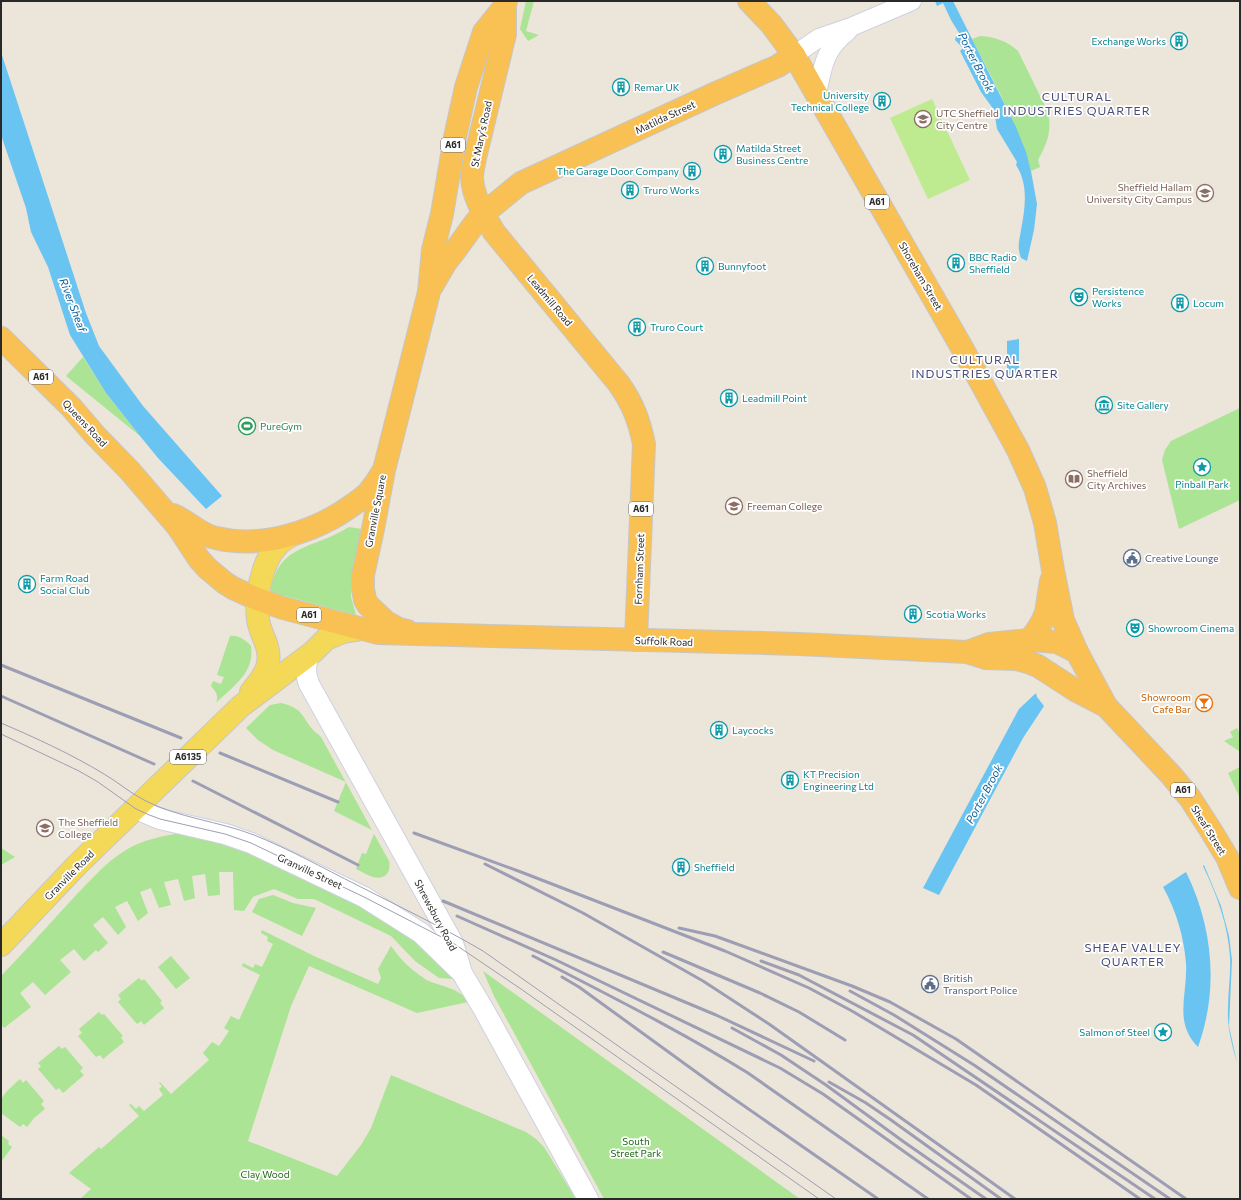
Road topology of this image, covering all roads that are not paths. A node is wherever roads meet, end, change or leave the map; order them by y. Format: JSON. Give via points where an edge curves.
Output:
{"nodes":[{"id":1,"x":750,"y":1,"type":"edge"},
{"id":2,"x":912,"y":1,"type":"edge"},
{"id":3,"x":506,"y":4,"type":"edge"},
{"id":4,"x":851,"y":28,"type":"junction"},
{"id":5,"x":794,"y":55,"type":"junction"},
{"id":6,"x":817,"y":94,"type":"junction"},
{"id":7,"x":483,"y":214,"type":"junction"},
{"id":8,"x":429,"y":292,"type":"junction"},
{"id":9,"x":1,"y":338,"type":"edge"},
{"id":10,"x":619,"y":384,"type":"joint"},
{"id":11,"x":384,"y":470,"type":"junction"},
{"id":12,"x":165,"y":511,"type":"junction"},
{"id":13,"x":292,"y":535,"type":"junction"},
{"id":14,"x":1053,"y":570,"type":"junction"},
{"id":15,"x":257,"y":599,"type":"junction"},
{"id":16,"x":362,"y":629,"type":"junction"},
{"id":17,"x":420,"y":634,"type":"junction"},
{"id":18,"x":636,"y":640,"type":"junction"},
{"id":19,"x":1030,"y":640,"type":"junction"},
{"id":20,"x":313,"y":652,"type":"junction"},
{"id":21,"x":967,"y":652,"type":"junction"},
{"id":22,"x":1077,"y":652,"type":"junction"},
{"id":23,"x":1006,"y":659,"type":"junction"},
{"id":24,"x":241,"y":706,"type":"junction"},
{"id":25,"x":1106,"y":706,"type":"junction"},
{"id":26,"x":136,"y":809,"type":"junction"},
{"id":27,"x":1240,"y":888,"type":"edge"},
{"id":28,"x":1,"y":945,"type":"edge"},
{"id":29,"x":462,"y":973,"type":"junction"},
{"id":30,"x":588,"y":1199,"type":"edge"}],
"edges":[{"from":1,"to":5,"type":"highway","name":"Shoreham Street","number":"A61"},
{"from":2,"to":4,"type":"street","name":"Matilda Street"},
{"from":3,"to":7,"type":"highway","name":"St Mary's Road","number":"A61","via":[[505,34],[472,178]]},
{"from":3,"to":8,"type":"highway","name":"St Mary's Road","number":"A61","via":[[484,32],[466,87],[433,250]]},
{"from":4,"to":5,"type":"street","name":"Matilda Street","via":[[820,38]]},
{"from":4,"to":6,"type":"street","name":"Matilda Street","via":[[836,40],[829,50],[822,68]]},
{"from":5,"to":6,"type":"highway","name":"Shoreham Street","number":"A61"},
{"from":5,"to":7,"type":"highway","name":"Matilda Street","via":[[778,66],[521,183]]},
{"from":6,"to":14,"type":"highway","name":"Shoreham Street","number":"A61","via":[[1018,450],[1035,488],[1045,523]]},
{"from":7,"to":8,"type":"highway","name":"St Mary's Road","number":"A61","via":[[446,262]]},
{"from":7,"to":10,"type":"highway","name":"Leadmill Road","number":"A61","via":[[494,232]]},
{"from":8,"to":11,"type":"highway","name":"St Mary's Road","number":"A61"},
{"from":9,"to":12,"type":"highway","name":"Queens Road","number":"A61","via":[[76,412]]},
{"from":10,"to":18,"type":"highway","name":"Fornham Street","number":"A61","via":[[634,408],[644,444]]},
{"from":11,"to":13,"type":"highway","name":"Granville Square","number":"A61","via":[[368,494],[346,510]]},
{"from":11,"to":17,"type":"highway","name":"Granville Square","number":"A61","via":[[362,589],[368,605],[386,622],[399,629]]},
{"from":12,"to":13,"type":"highway","name":"Queens Road","number":"A61","via":[[215,538],[247,541]]},
{"from":12,"to":15,"type":"highway","name":"Queens Road","number":"A61","via":[[204,564],[225,583]]},
{"from":13,"to":15,"type":"main road","name":"Granville Square","number":"A6135","via":[[277,546],[269,559]]},
{"from":14,"to":19,"type":"highway","name":"Shoreham Street","number":"A61","via":[[1046,612]]},
{"from":14,"to":22,"type":"highway","name":"Shoreham Street","number":"A61","via":[[1064,620]]},
{"from":15,"to":16,"type":"highway","number":"A61"},
{"from":15,"to":24,"type":"main road","name":"Granville Road","number":"A6135","via":[[258,620],[268,645],[268,664],[265,674]]},
{"from":16,"to":17,"type":"highway","name":"Suffolk Road","number":"A61","via":[[378,633]]},
{"from":16,"to":20,"type":"main road","name":"Granville Road","number":"A6135","via":[[343,632],[326,639]]},
{"from":17,"to":18,"type":"highway","name":"Suffolk Road","number":"A61"},
{"from":18,"to":21,"type":"highway","name":"Suffolk Road","number":"A61"},
{"from":19,"to":21,"type":"highway","name":"Suffolk Road","number":"A61","via":[[989,644]]},
{"from":19,"to":22,"type":"highway","name":"Suffolk Road","number":"A61","via":[[1057,642]]},
{"from":19,"to":23,"type":"highway","number":"A61"},
{"from":20,"to":24,"type":"main road","name":"Granville Road","number":"A6135"},
{"from":20,"to":29,"type":"main road","name":"Shrewsbury Road","via":[[306,662],[309,684],[453,943]]},
{"from":21,"to":23,"type":"highway","name":"Suffolk Road","number":"A61","via":[[986,658]]},
{"from":22,"to":25,"type":"highway","name":"Sheaf Street","number":"A61"},
{"from":23,"to":25,"type":"highway","name":"Sheaf Street","number":"A61","via":[[1038,666]]},
{"from":24,"to":26,"type":"main road","name":"Granville Road","number":"A6135"},
{"from":25,"to":27,"type":"highway","name":"Sheaf Street","number":"A61","via":[[1190,798],[1226,857]]},
{"from":26,"to":28,"type":"main road","name":"Granville Road","number":"A6135","via":[[77,865]]},
{"from":26,"to":29,"type":"main road","name":"Granville Street","via":[[160,819],[225,834],[251,843],[364,897],[421,933]]},
{"from":29,"to":30,"type":"main road","name":"Shrewsbury Road"}]}
